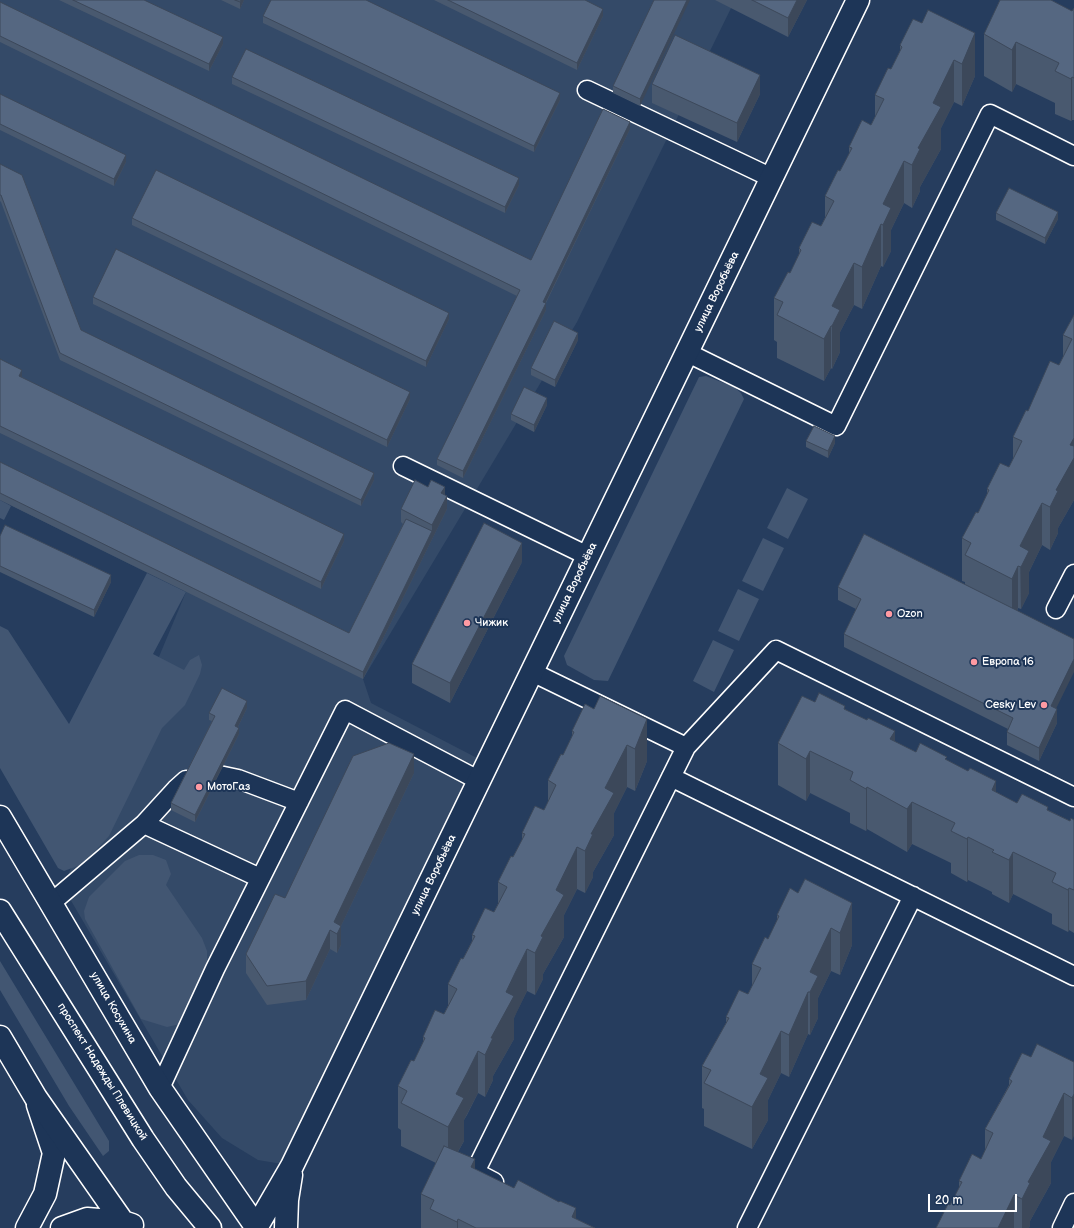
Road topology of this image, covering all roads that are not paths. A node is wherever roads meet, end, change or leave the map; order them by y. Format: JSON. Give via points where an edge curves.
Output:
{"nodes":[{"id":1,"x":858,"y":0,"type":"edge"},
{"id":2,"x":587,"y":90,"type":"dead end"},
{"id":3,"x":1074,"y":156,"type":"edge"},
{"id":4,"x":772,"y":178,"type":"junction"},
{"id":5,"x":688,"y":353,"type":"junction"},
{"id":6,"x":403,"y":466,"type":"dead end"},
{"id":7,"x":588,"y":556,"type":"junction"},
{"id":8,"x":1074,"y":574,"type":"edge"},
{"id":9,"x":1056,"y":609,"type":"dead end"},
{"id":10,"x":532,"y":672,"type":"junction"},
{"id":11,"x":686,"y":747,"type":"junction"},
{"id":12,"x":219,"y":775,"type":"edge"},
{"id":13,"x":671,"y":777,"type":"junction"},
{"id":14,"x":186,"y":780,"type":"edge"},
{"id":15,"x":480,"y":781,"type":"junction"},
{"id":16,"x":1074,"y":797,"type":"edge"},
{"id":17,"x":299,"y":802,"type":"junction"},
{"id":18,"x":0,"y":817,"type":"edge"},
{"id":19,"x":144,"y":824,"type":"junction"},
{"id":20,"x":260,"y":878,"type":"junction"},
{"id":21,"x":913,"y":896,"type":"junction"},
{"id":22,"x":51,"y":903,"type":"junction"},
{"id":23,"x":0,"y":912,"type":"edge"},
{"id":24,"x":1074,"y":976,"type":"edge"},
{"id":25,"x":0,"y":1037,"type":"edge"},
{"id":26,"x":160,"y":1088,"type":"junction"},
{"id":27,"x":36,"y":1098,"type":"junction"},
{"id":28,"x":292,"y":1166,"type":"junction"},
{"id":29,"x":508,"y":1188,"type":"edge"},
{"id":30,"x":1074,"y":1203,"type":"edge"},
{"id":31,"x":130,"y":1226,"type":"edge"},
{"id":32,"x":27,"y":1228,"type":"edge"},
{"id":33,"x":62,"y":1228,"type":"edge"},
{"id":34,"x":210,"y":1228,"type":"edge"},
{"id":35,"x":257,"y":1228,"type":"edge"},
{"id":36,"x":286,"y":1228,"type":"edge"},
{"id":37,"x":747,"y":1228,"type":"edge"},
{"id":38,"x":1062,"y":1228,"type":"edge"}],
"edges":[{"from":1,"to":4,"type":"street","name":"улица Воробьёва"},
{"from":2,"to":4,"type":"lane"},
{"from":3,"to":5,"type":"lane","via":[[990,114],[836,426]]},
{"from":4,"to":5,"type":"street","name":"улица Воробьёва"},
{"from":5,"to":7,"type":"street","name":"улица Воробьёва"},
{"from":6,"to":7,"type":"lane"},
{"from":7,"to":10,"type":"street","name":"улица Воробьёва"},
{"from":8,"to":9,"type":"lane"},
{"from":10,"to":11,"type":"lane"},
{"from":10,"to":15,"type":"street","name":"улица Воробьёва"},
{"from":11,"to":13,"type":"lane"},
{"from":11,"to":16,"type":"lane","via":[[776,650]]},
{"from":12,"to":17,"type":"lane","via":[[238,779]]},
{"from":13,"to":21,"type":"lane"},
{"from":13,"to":29,"type":"lane","via":[[475,1172]]},
{"from":14,"to":19,"type":"lane"},
{"from":15,"to":17,"type":"lane","via":[[345,710]]},
{"from":15,"to":28,"type":"street","name":"улица Воробьёва"},
{"from":17,"to":20,"type":"lane"},
{"from":18,"to":22,"type":"street","name":"улица Косухина"},
{"from":19,"to":20,"type":"lane"},
{"from":19,"to":22,"type":"lane"},
{"from":20,"to":26,"type":"lane"},
{"from":21,"to":24,"type":"lane"},
{"from":21,"to":37,"type":"lane"},
{"from":22,"to":26,"type":"street","name":"улица Косухина"},
{"from":23,"to":34,"type":"street","name":"проспект Надежды Плевицкой","via":[[147,1145],[176,1187]]},
{"from":25,"to":27,"type":"street"},
{"from":26,"to":35,"type":"street","name":"улица Косухина"},
{"from":27,"to":31,"type":"street","via":[[104,1198]]},
{"from":27,"to":32,"type":"street","via":[[54,1153],[45,1194]]},
{"from":28,"to":35,"type":"street"},
{"from":28,"to":36,"type":"street"},
{"from":30,"to":38,"type":"lane"},
{"from":31,"to":33,"type":"street","via":[[87,1219]]}]}
